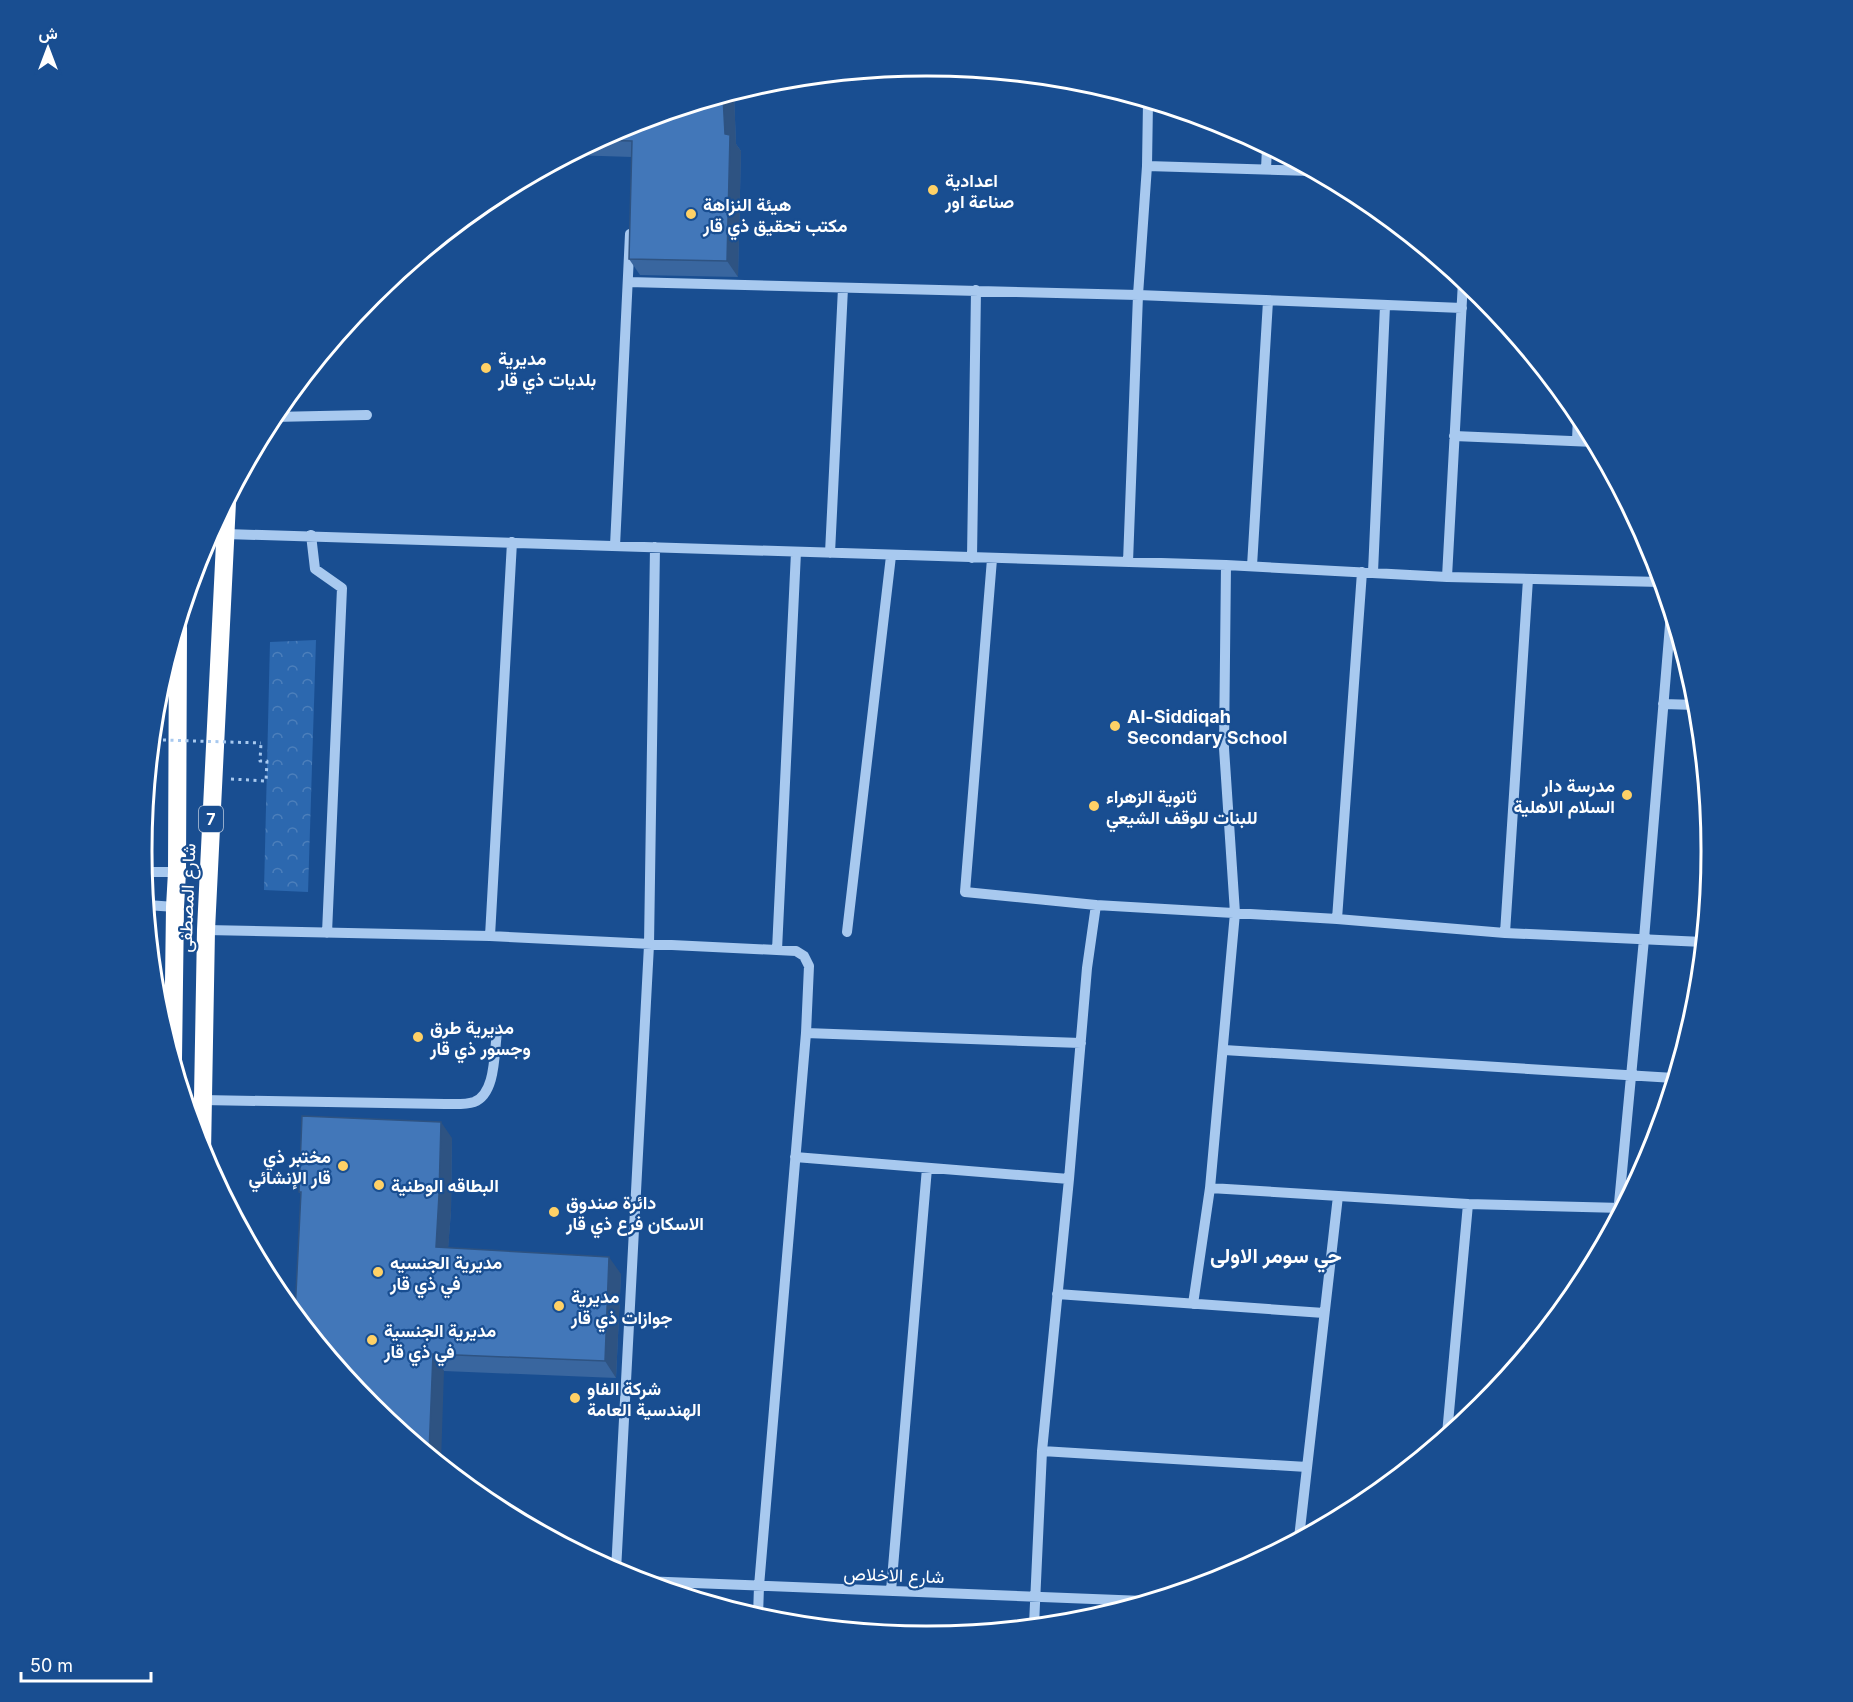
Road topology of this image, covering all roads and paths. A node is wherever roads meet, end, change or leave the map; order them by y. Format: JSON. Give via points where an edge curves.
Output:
{"nodes":[{"id":1,"x":1148,"y":110,"type":"edge"},
{"id":2,"x":1267,"y":155,"type":"edge"},
{"id":3,"x":1147,"y":166,"type":"junction"},
{"id":4,"x":1266,"y":169,"type":"junction"},
{"id":5,"x":1296,"y":170,"type":"edge"},
{"id":6,"x":630,"y":226,"type":"edge"},
{"id":7,"x":628,"y":282,"type":"junction"},
{"id":8,"x":843,"y":288,"type":"junction"},
{"id":9,"x":976,"y":290,"type":"junction"},
{"id":10,"x":1463,"y":293,"type":"edge"},
{"id":11,"x":1138,"y":295,"type":"junction"},
{"id":12,"x":1268,"y":301,"type":"junction"},
{"id":13,"x":1385,"y":306,"type":"junction"},
{"id":14,"x":1462,"y":308,"type":"junction"},
{"id":15,"x":367,"y":415,"type":"dead end"},
{"id":16,"x":286,"y":417,"type":"edge"},
{"id":17,"x":1577,"y":433,"type":"edge"},
{"id":18,"x":1454,"y":436,"type":"junction"},
{"id":19,"x":1577,"y":441,"type":"junction"},
{"id":20,"x":1583,"y":441,"type":"edge"},
{"id":21,"x":226,"y":520,"type":"edge"},
{"id":22,"x":226,"y":534,"type":"junction"},
{"id":23,"x":311,"y":535,"type":"junction"},
{"id":24,"x":512,"y":542,"type":"junction"},
{"id":25,"x":615,"y":546,"type":"junction"},
{"id":26,"x":656,"y":547,"type":"junction"},
{"id":27,"x":796,"y":552,"type":"junction"},
{"id":28,"x":830,"y":553,"type":"junction"},
{"id":29,"x":891,"y":556,"type":"junction"},
{"id":30,"x":972,"y":558,"type":"junction"},
{"id":31,"x":992,"y":559,"type":"junction"},
{"id":32,"x":1128,"y":562,"type":"junction"},
{"id":33,"x":1226,"y":565,"type":"junction"},
{"id":34,"x":1252,"y":566,"type":"junction"},
{"id":35,"x":1367,"y":572,"type":"junction"},
{"id":36,"x":1447,"y":577,"type":"junction"},
{"id":37,"x":1528,"y":579,"type":"junction"},
{"id":38,"x":1652,"y":582,"type":"edge"},
{"id":39,"x":1669,"y":633,"type":"edge"},
{"id":40,"x":178,"y":651,"type":"edge"},
{"id":41,"x":1663,"y":704,"type":"junction"},
{"id":42,"x":1687,"y":705,"type":"edge"},
{"id":43,"x":163,"y":740,"type":"dead end"},
{"id":44,"x":213,"y":778,"type":"junction"},
{"id":45,"x":153,"y":872,"type":"edge"},
{"id":46,"x":177,"y":873,"type":"junction"},
{"id":47,"x":1096,"y":904,"type":"junction"},
{"id":48,"x":154,"y":906,"type":"edge"},
{"id":49,"x":175,"y":907,"type":"junction"},
{"id":50,"x":1235,"y":913,"type":"junction"},
{"id":51,"x":1337,"y":919,"type":"junction"},
{"id":52,"x":206,"y":930,"type":"junction"},
{"id":53,"x":847,"y":932,"type":"dead end"},
{"id":54,"x":327,"y":933,"type":"junction"},
{"id":55,"x":1505,"y":933,"type":"junction"},
{"id":56,"x":490,"y":936,"type":"junction"},
{"id":57,"x":1644,"y":939,"type":"junction"},
{"id":58,"x":1695,"y":942,"type":"edge"},
{"id":59,"x":649,"y":945,"type":"junction"},
{"id":60,"x":777,"y":950,"type":"junction"},
{"id":61,"x":173,"y":1030,"type":"edge"},
{"id":62,"x":497,"y":1032,"type":"dead end"},
{"id":63,"x":806,"y":1033,"type":"junction"},
{"id":64,"x":1081,"y":1043,"type":"junction"},
{"id":65,"x":1224,"y":1050,"type":"junction"},
{"id":66,"x":1631,"y":1076,"type":"junction"},
{"id":67,"x":1667,"y":1078,"type":"edge"},
{"id":68,"x":202,"y":1100,"type":"junction"},
{"id":69,"x":202,"y":1124,"type":"edge"},
{"id":70,"x":795,"y":1157,"type":"junction"},
{"id":71,"x":927,"y":1168,"type":"junction"},
{"id":72,"x":1069,"y":1179,"type":"junction"},
{"id":73,"x":1210,"y":1188,"type":"junction"},
{"id":74,"x":1621,"y":1193,"type":"edge"},
{"id":75,"x":1338,"y":1196,"type":"junction"},
{"id":76,"x":1468,"y":1204,"type":"junction"},
{"id":77,"x":1612,"y":1210,"type":"edge"},
{"id":78,"x":1057,"y":1294,"type":"junction"},
{"id":79,"x":1193,"y":1304,"type":"junction"},
{"id":80,"x":1324,"y":1313,"type":"junction"},
{"id":81,"x":1448,"y":1423,"type":"edge"},
{"id":82,"x":1042,"y":1451,"type":"junction"},
{"id":83,"x":1307,"y":1467,"type":"junction"},
{"id":84,"x":1300,"y":1529,"type":"edge"},
{"id":85,"x":617,"y":1561,"type":"edge"},
{"id":86,"x":673,"y":1582,"type":"edge"},
{"id":87,"x":759,"y":1586,"type":"junction"},
{"id":88,"x":891,"y":1591,"type":"junction"},
{"id":89,"x":1036,"y":1597,"type":"junction"},
{"id":90,"x":1119,"y":1601,"type":"edge"},
{"id":91,"x":758,"y":1607,"type":"edge"},
{"id":92,"x":1035,"y":1618,"type":"edge"}],
"edges":[{"from":1,"to":3,"type":"street"},
{"from":2,"to":4,"type":"street"},
{"from":3,"to":4,"type":"street"},
{"from":3,"to":11,"type":"street"},
{"from":4,"to":5,"type":"street"},
{"from":6,"to":7,"type":"street"},
{"from":7,"to":8,"type":"street"},
{"from":7,"to":25,"type":"street"},
{"from":8,"to":9,"type":"street"},
{"from":8,"to":28,"type":"street"},
{"from":9,"to":11,"type":"street"},
{"from":9,"to":30,"type":"street"},
{"from":10,"to":14,"type":"street"},
{"from":11,"to":12,"type":"street"},
{"from":11,"to":32,"type":"street"},
{"from":12,"to":13,"type":"street"},
{"from":12,"to":34,"type":"street"},
{"from":13,"to":14,"type":"street"},
{"from":13,"to":35,"type":"street"},
{"from":14,"to":18,"type":"street"},
{"from":15,"to":16,"type":"street"},
{"from":17,"to":19,"type":"street"},
{"from":18,"to":19,"type":"street"},
{"from":18,"to":36,"type":"street"},
{"from":19,"to":20,"type":"street"},
{"from":21,"to":22,"type":"highway","name":"شارع المصطفى","number":"7"},
{"from":22,"to":23,"type":"street"},
{"from":22,"to":44,"type":"highway","name":"شارع المصطفى","number":"7"},
{"from":23,"to":24,"type":"street"},
{"from":23,"to":54,"type":"street","via":[[315,569],[342,588]]},
{"from":24,"to":25,"type":"street"},
{"from":24,"to":56,"type":"street"},
{"from":25,"to":26,"type":"street"},
{"from":26,"to":27,"type":"street"},
{"from":26,"to":59,"type":"street"},
{"from":27,"to":28,"type":"street"},
{"from":27,"to":60,"type":"street"},
{"from":28,"to":29,"type":"street"},
{"from":29,"to":30,"type":"street"},
{"from":29,"to":53,"type":"street"},
{"from":30,"to":31,"type":"street"},
{"from":31,"to":32,"type":"street"},
{"from":31,"to":47,"type":"street","via":[[965,892]]},
{"from":32,"to":33,"type":"street"},
{"from":33,"to":34,"type":"street"},
{"from":33,"to":50,"type":"street","via":[[1224,748]]},
{"from":34,"to":35,"type":"street"},
{"from":35,"to":36,"type":"street"},
{"from":35,"to":51,"type":"street"},
{"from":36,"to":37,"type":"street"},
{"from":37,"to":38,"type":"street"},
{"from":37,"to":55,"type":"street"},
{"from":39,"to":41,"type":"street"},
{"from":40,"to":46,"type":"highway","name":"شارع المصطفى","number":"7"},
{"from":41,"to":42,"type":"street"},
{"from":41,"to":57,"type":"street"},
{"from":43,"to":44,"type":"path","bridge":true,"via":[[261,743],[260,761],[267,761],[266,781]]},
{"from":44,"to":52,"type":"highway","name":"شارع المصطفى","number":"7"},
{"from":45,"to":46,"type":"street"},
{"from":46,"to":49,"type":"highway","name":"شارع المصطفى","number":"7"},
{"from":47,"to":50,"type":"street"},
{"from":47,"to":64,"type":"street"},
{"from":48,"to":49,"type":"street"},
{"from":49,"to":61,"type":"highway","name":"شارع المصطفى","number":"7"},
{"from":50,"to":51,"type":"street"},
{"from":50,"to":65,"type":"street"},
{"from":51,"to":55,"type":"street"},
{"from":52,"to":54,"type":"street"},
{"from":52,"to":68,"type":"highway","name":"شارع المصطفى","number":"7"},
{"from":54,"to":56,"type":"street"},
{"from":55,"to":57,"type":"street"},
{"from":56,"to":59,"type":"street"},
{"from":57,"to":58,"type":"street"},
{"from":57,"to":66,"type":"street"},
{"from":59,"to":60,"type":"street"},
{"from":59,"to":85,"type":"street"},
{"from":60,"to":63,"type":"street","via":[[796,951],[807,961]]},
{"from":62,"to":68,"type":"street","via":[[490,1084],[483,1097],[471,1103]]},
{"from":63,"to":64,"type":"street"},
{"from":63,"to":70,"type":"street"},
{"from":64,"to":72,"type":"street"},
{"from":65,"to":66,"type":"street"},
{"from":65,"to":73,"type":"street"},
{"from":66,"to":67,"type":"street"},
{"from":66,"to":74,"type":"street"},
{"from":68,"to":69,"type":"highway","name":"شارع المصطفى","number":"7"},
{"from":70,"to":71,"type":"street"},
{"from":70,"to":87,"type":"street"},
{"from":71,"to":72,"type":"street"},
{"from":71,"to":88,"type":"street"},
{"from":72,"to":78,"type":"street"},
{"from":73,"to":75,"type":"street"},
{"from":73,"to":79,"type":"street"},
{"from":75,"to":76,"type":"street"},
{"from":75,"to":80,"type":"street"},
{"from":76,"to":77,"type":"street"},
{"from":76,"to":81,"type":"street"},
{"from":78,"to":79,"type":"street"},
{"from":78,"to":82,"type":"street"},
{"from":79,"to":80,"type":"street"},
{"from":80,"to":83,"type":"street"},
{"from":82,"to":83,"type":"street"},
{"from":82,"to":89,"type":"street"},
{"from":83,"to":84,"type":"street"},
{"from":86,"to":87,"type":"street","name":"شارع الاخلاص"},
{"from":87,"to":88,"type":"street","name":"شارع الاخلاص"},
{"from":87,"to":91,"type":"street"},
{"from":88,"to":89,"type":"street","name":"شارع الاخلاص"},
{"from":89,"to":90,"type":"street","name":"شارع الاخلاص"},
{"from":89,"to":92,"type":"street"}]}
